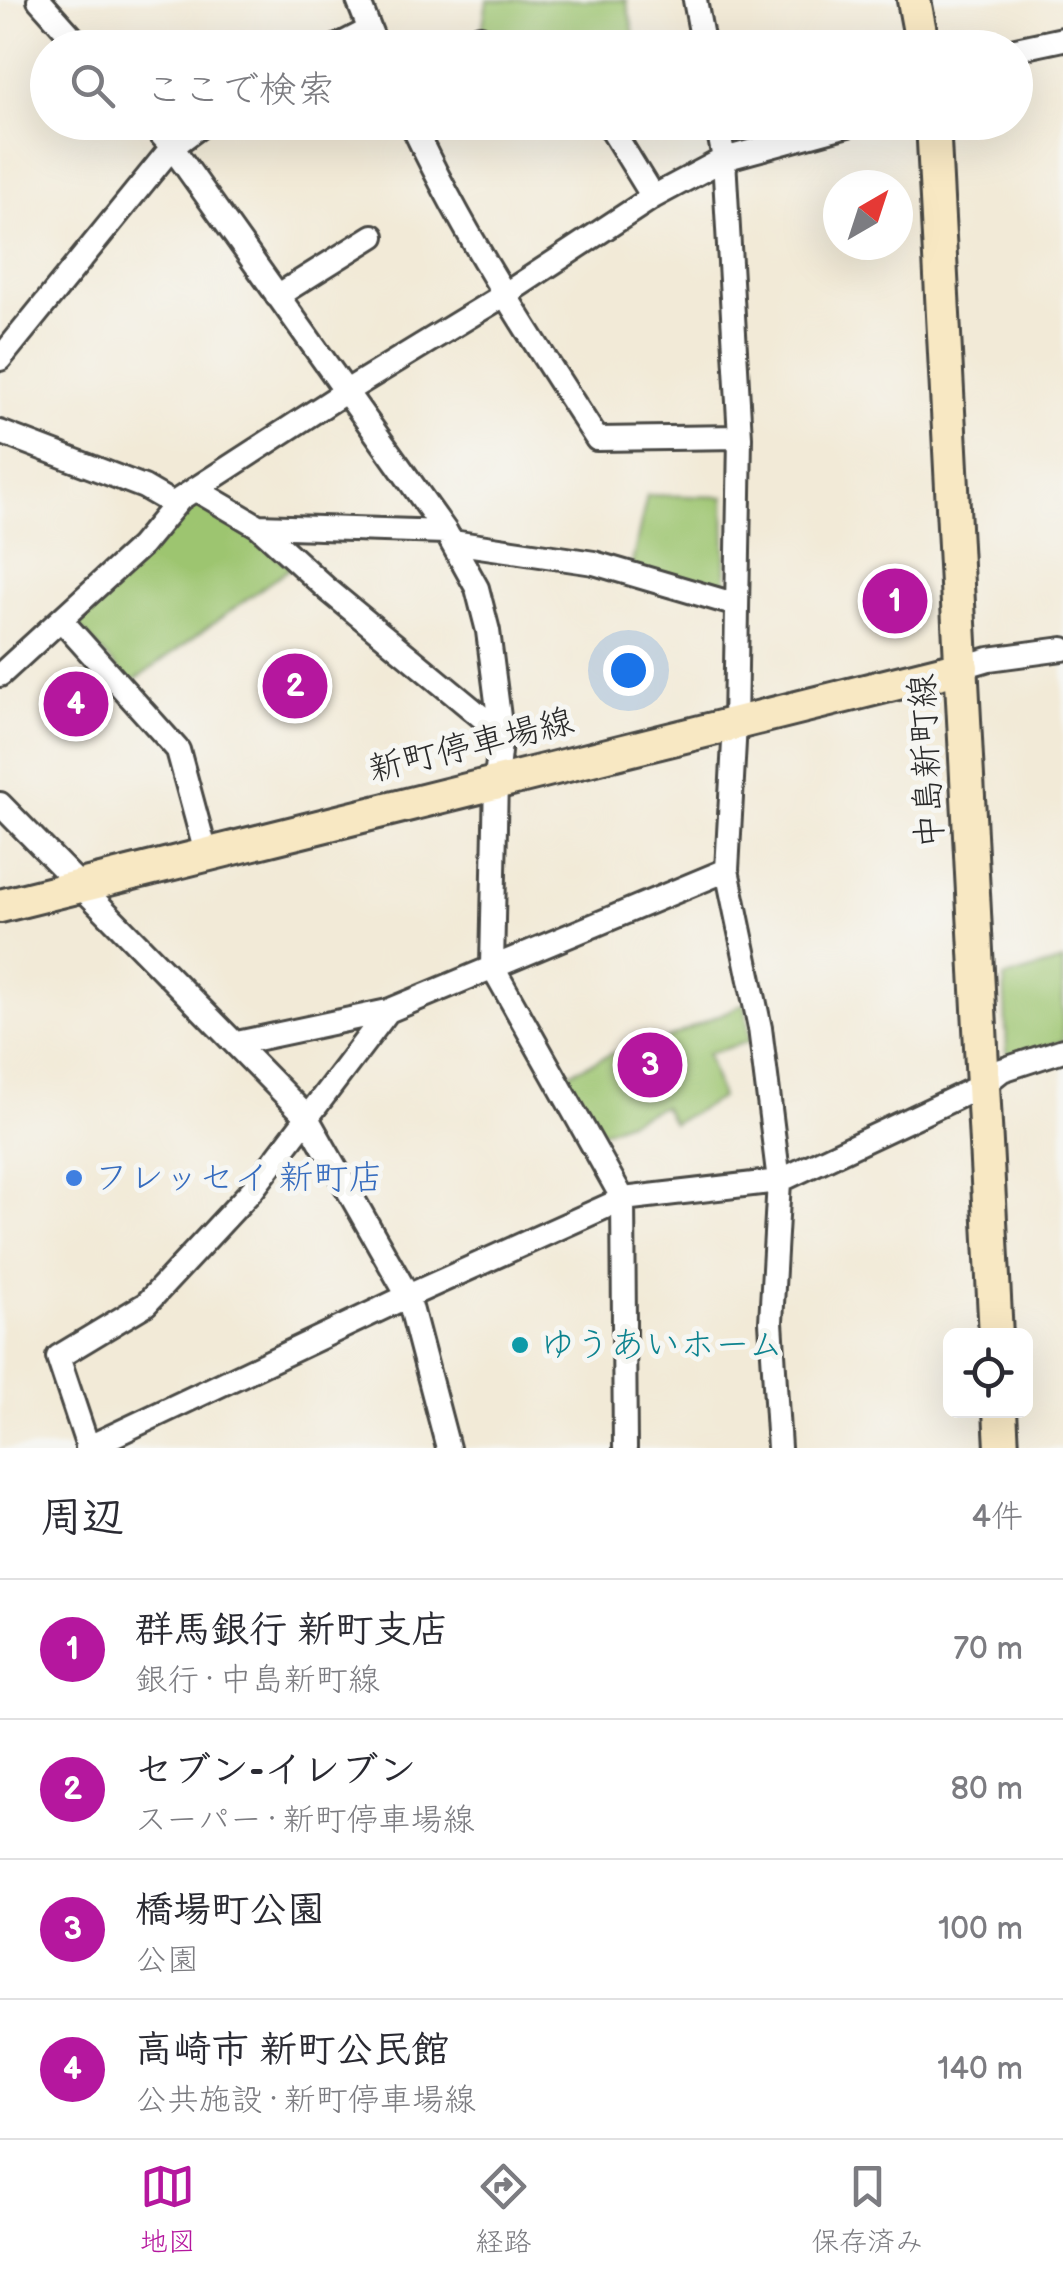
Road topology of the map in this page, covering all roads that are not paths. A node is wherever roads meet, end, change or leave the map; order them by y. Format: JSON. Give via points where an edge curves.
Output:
{"nodes":[{"id":1,"x":39,"y":0,"type":"edge"},
{"id":2,"x":358,"y":0,"type":"edge"},
{"id":3,"x":695,"y":0,"type":"edge"},
{"id":4,"x":914,"y":0,"type":"edge"},
{"id":5,"x":66,"y":30,"type":"edge"},
{"id":6,"x":370,"y":30,"type":"edge"},
{"id":7,"x":701,"y":30,"type":"edge"},
{"id":8,"x":920,"y":30,"type":"edge"},
{"id":9,"x":1063,"y":39,"type":"edge"},
{"id":10,"x":1033,"y":45,"type":"edge"},
{"id":11,"x":166,"y":140,"type":"edge"},
{"id":12,"x":182,"y":140,"type":"edge"},
{"id":13,"x":420,"y":140,"type":"edge"},
{"id":14,"x":618,"y":140,"type":"edge"},
{"id":15,"x":720,"y":140,"type":"edge"},
{"id":16,"x":792,"y":140,"type":"edge"},
{"id":17,"x":934,"y":140,"type":"edge"},
{"id":18,"x":172,"y":147,"type":"junction"},
{"id":19,"x":724,"y":158,"type":"junction"},
{"id":20,"x":653,"y":198,"type":"junction"},
{"id":21,"x":373,"y":236,"type":"dead end"},
{"id":22,"x":504,"y":295,"type":"junction"},
{"id":23,"x":277,"y":296,"type":"junction"},
{"id":24,"x":0,"y":358,"type":"edge"},
{"id":25,"x":345,"y":392,"type":"junction"},
{"id":26,"x":0,"y":432,"type":"edge"},
{"id":27,"x":740,"y":437,"type":"junction"},
{"id":28,"x":196,"y":489,"type":"junction"},
{"id":29,"x":175,"y":506,"type":"junction"},
{"id":30,"x":258,"y":526,"type":"junction"},
{"id":31,"x":449,"y":537,"type":"junction"},
{"id":32,"x":737,"y":605,"type":"junction"},
{"id":33,"x":62,"y":621,"type":"junction"},
{"id":34,"x":1063,"y":650,"type":"edge"},
{"id":35,"x":962,"y":666,"type":"junction"},
{"id":36,"x":0,"y":675,"type":"edge"},
{"id":37,"x":735,"y":724,"type":"junction"},
{"id":38,"x":501,"y":733,"type":"junction"},
{"id":39,"x":496,"y":780,"type":"junction"},
{"id":40,"x":0,"y":804,"type":"edge"},
{"id":41,"x":206,"y":853,"type":"junction"},
{"id":42,"x":728,"y":870,"type":"junction"},
{"id":43,"x":79,"y":885,"type":"junction"},
{"id":44,"x":0,"y":906,"type":"edge"},
{"id":45,"x":492,"y":966,"type":"junction"},
{"id":46,"x":388,"y":1012,"type":"junction"},
{"id":47,"x":238,"y":1043,"type":"junction"},
{"id":48,"x":1063,"y":1050,"type":"edge"},
{"id":49,"x":984,"y":1085,"type":"junction"},
{"id":50,"x":306,"y":1116,"type":"junction"},
{"id":51,"x":779,"y":1181,"type":"junction"},
{"id":52,"x":623,"y":1199,"type":"junction"},
{"id":53,"x":408,"y":1296,"type":"junction"},
{"id":54,"x":996,"y":1328,"type":"edge"},
{"id":55,"x":1000,"y":1418,"type":"edge"},
{"id":56,"x":87,"y":1448,"type":"edge"},
{"id":57,"x":448,"y":1448,"type":"edge"},
{"id":58,"x":626,"y":1448,"type":"edge"},
{"id":59,"x":779,"y":1448,"type":"edge"},
{"id":60,"x":1002,"y":1448,"type":"edge"}],
"edges":[{"from":1,"to":5,"type":"street"},
{"from":2,"to":6,"type":"street"},
{"from":3,"to":7,"type":"street"},
{"from":4,"to":8,"type":"main road"},
{"from":9,"to":10,"type":"street"},
{"from":11,"to":18,"type":"street"},
{"from":12,"to":18,"type":"street"},
{"from":13,"to":22,"type":"street"},
{"from":14,"to":20,"type":"street"},
{"from":15,"to":19,"type":"street"},
{"from":16,"to":19,"type":"street"},
{"from":17,"to":35,"type":"main road","name":"中島新町線"},
{"from":18,"to":23,"type":"street"},
{"from":18,"to":24,"type":"street"},
{"from":19,"to":20,"type":"street"},
{"from":19,"to":27,"type":"street"},
{"from":20,"to":22,"type":"street"},
{"from":21,"to":23,"type":"street"},
{"from":22,"to":25,"type":"street"},
{"from":22,"to":27,"type":"street","via":[[597,439]]},
{"from":23,"to":25,"type":"street"},
{"from":25,"to":28,"type":"street"},
{"from":25,"to":31,"type":"street"},
{"from":26,"to":29,"type":"street","via":[[144,487]]},
{"from":27,"to":32,"type":"street"},
{"from":28,"to":29,"type":"street"},
{"from":28,"to":30,"type":"street"},
{"from":29,"to":33,"type":"street"},
{"from":30,"to":31,"type":"street"},
{"from":30,"to":38,"type":"street"},
{"from":31,"to":32,"type":"street","via":[[594,563]]},
{"from":31,"to":38,"type":"street","via":[[477,588]]},
{"from":32,"to":37,"type":"street"},
{"from":33,"to":36,"type":"street"},
{"from":33,"to":41,"type":"street","via":[[178,750]]},
{"from":34,"to":35,"type":"street"},
{"from":35,"to":37,"type":"main road","name":"新町停車場線"},
{"from":35,"to":49,"type":"main road","name":"中島新町線"},
{"from":37,"to":39,"type":"main road","name":"新町停車場線"},
{"from":37,"to":42,"type":"street"},
{"from":38,"to":39,"type":"street"},
{"from":39,"to":41,"type":"main road","name":"新町停車場線"},
{"from":39,"to":45,"type":"street"},
{"from":40,"to":43,"type":"street"},
{"from":41,"to":43,"type":"main road","name":"新町停車場線"},
{"from":42,"to":45,"type":"street"},
{"from":42,"to":51,"type":"street","via":[[760,1028]]},
{"from":43,"to":44,"type":"main road","name":"新町停車場線"},
{"from":43,"to":47,"type":"street"},
{"from":45,"to":46,"type":"street"},
{"from":45,"to":52,"type":"street"},
{"from":46,"to":47,"type":"street"},
{"from":46,"to":50,"type":"street"},
{"from":47,"to":50,"type":"street"},
{"from":48,"to":49,"type":"street","via":[[1002,1070]]},
{"from":49,"to":51,"type":"street"},
{"from":49,"to":54,"type":"main road","name":"中島新町線"},
{"from":50,"to":53,"type":"street"},
{"from":50,"to":56,"type":"street","via":[[253,1189],[146,1304],[58,1357]]},
{"from":51,"to":52,"type":"street"},
{"from":51,"to":59,"type":"street","via":[[771,1322]]},
{"from":52,"to":53,"type":"street"},
{"from":52,"to":58,"type":"street"},
{"from":53,"to":56,"type":"street"},
{"from":53,"to":57,"type":"street"},
{"from":55,"to":60,"type":"main road"}]}
